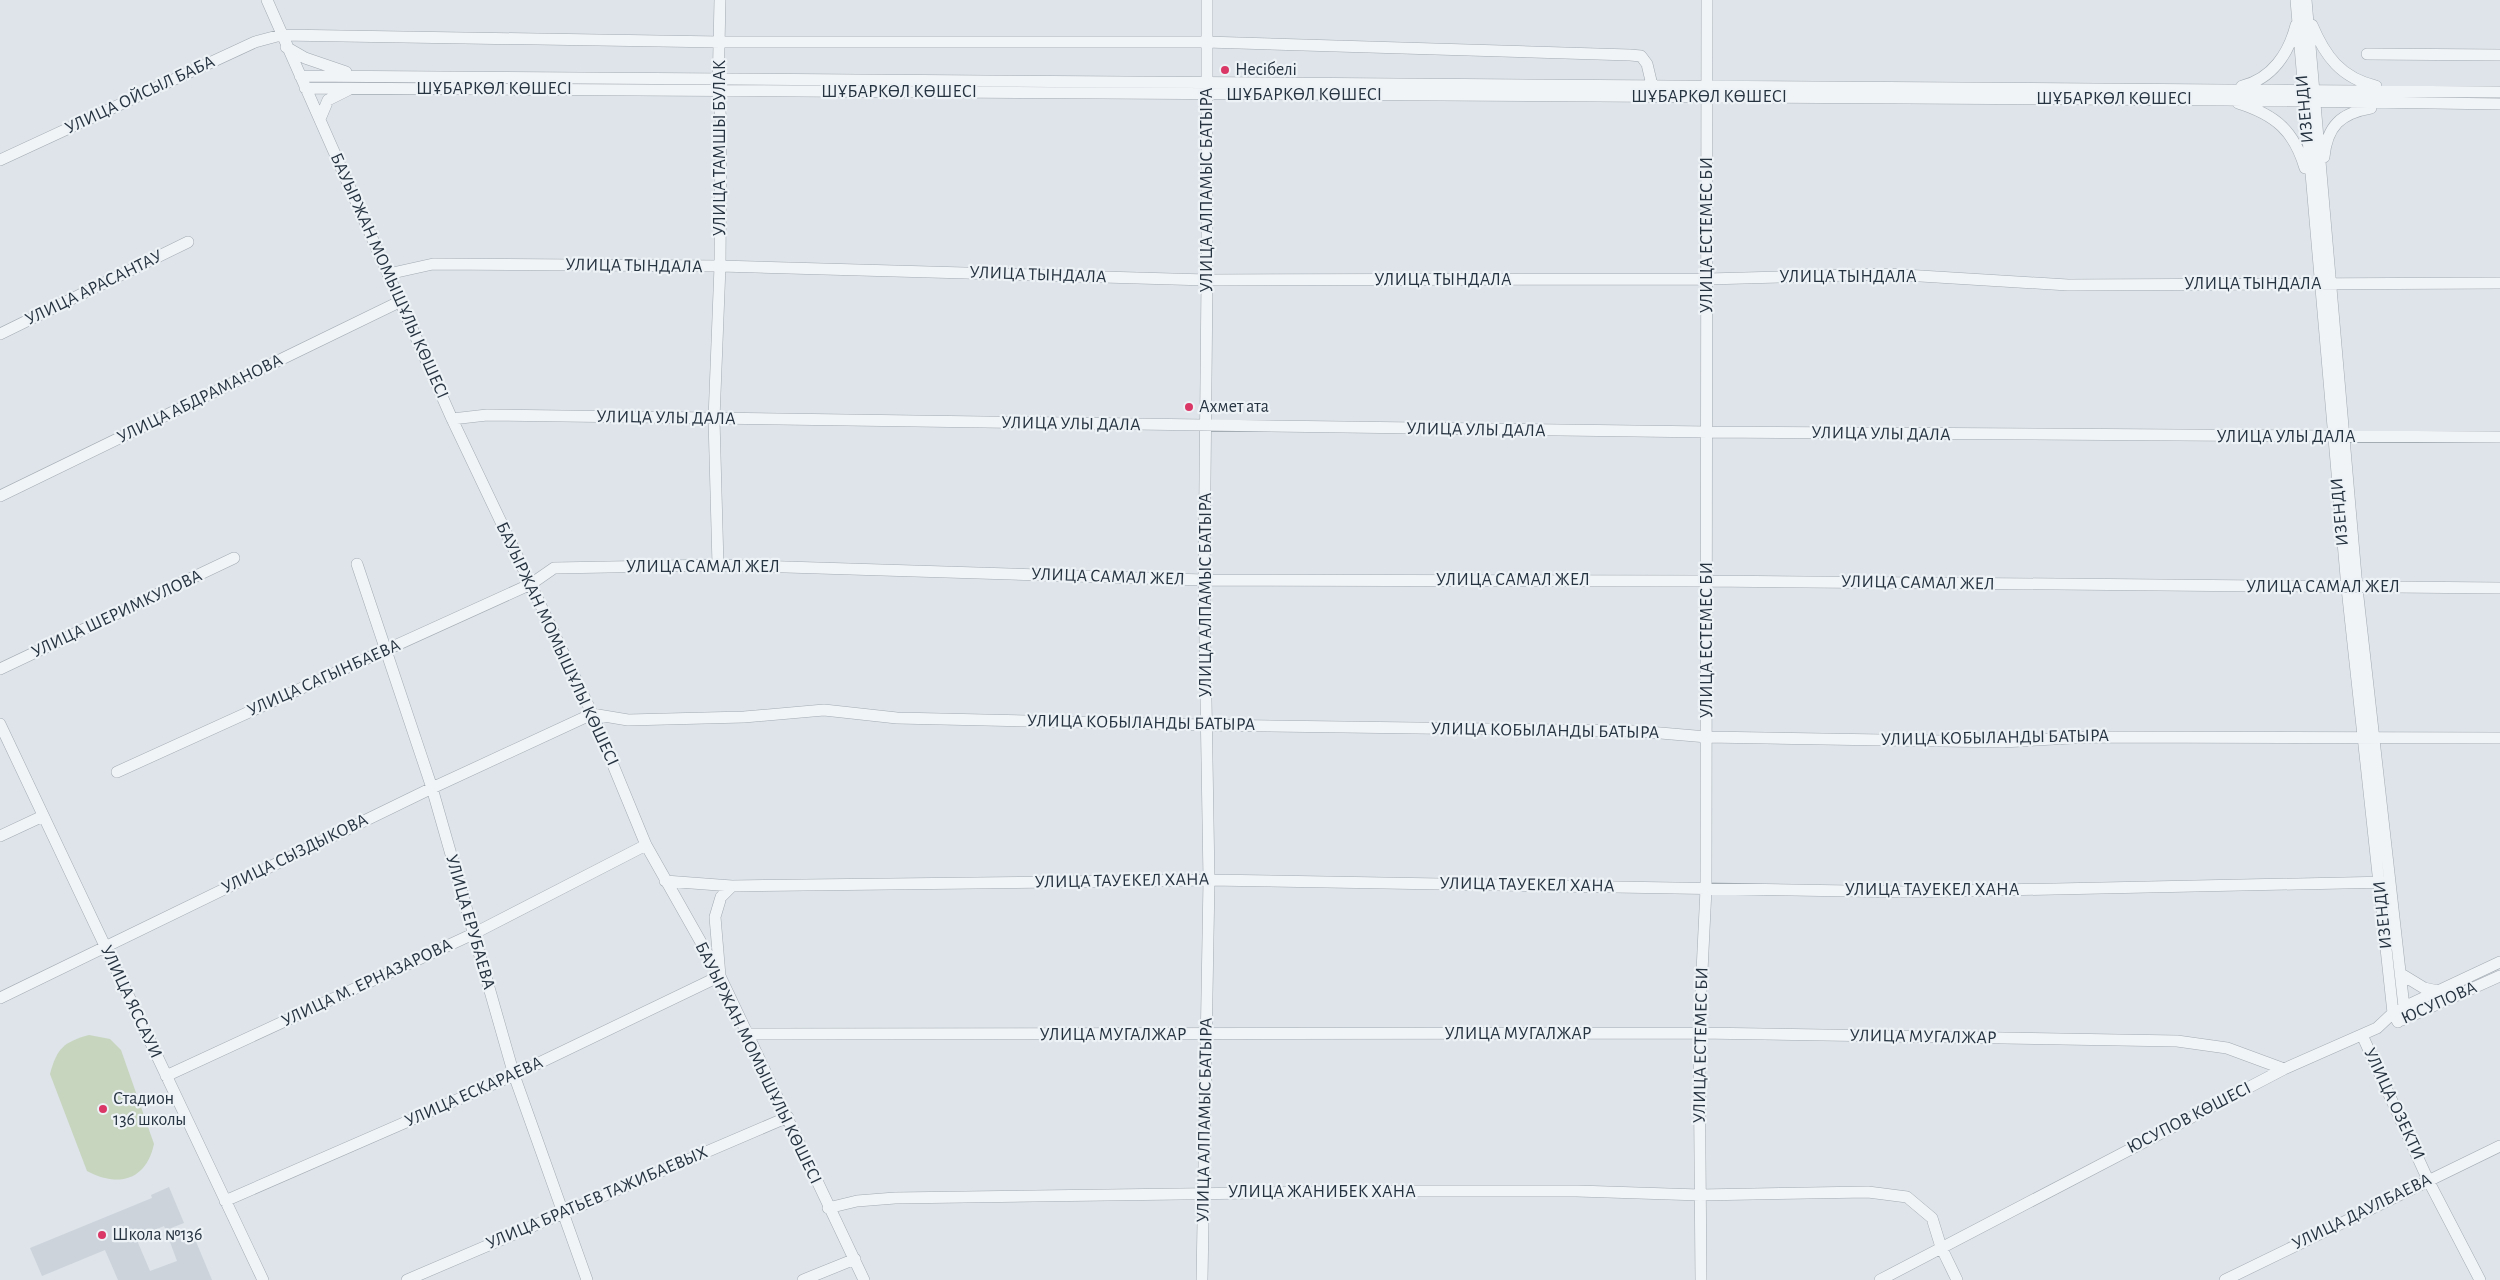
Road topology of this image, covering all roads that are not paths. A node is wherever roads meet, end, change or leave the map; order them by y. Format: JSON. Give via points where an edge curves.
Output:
{"nodes":[{"id":1,"x":267,"y":0,"type":"edge"},
{"id":2,"x":720,"y":0,"type":"edge"},
{"id":3,"x":1207,"y":0,"type":"edge"},
{"id":4,"x":1707,"y":0,"type":"edge"},
{"id":5,"x":2296,"y":0,"type":"edge"},
{"id":6,"x":2306,"y":0,"type":"edge"},
{"id":7,"x":2302,"y":14,"type":"junction"},
{"id":8,"x":281,"y":34,"type":"junction"},
{"id":9,"x":720,"y":42,"type":"junction"},
{"id":10,"x":1206,"y":42,"type":"junction"},
{"id":11,"x":286,"y":47,"type":"junction"},
{"id":12,"x":2367,"y":54,"type":"dead end"},
{"id":13,"x":2500,"y":55,"type":"edge"},
{"id":14,"x":300,"y":76,"type":"junction"},
{"id":15,"x":365,"y":77,"type":"junction"},
{"id":16,"x":718,"y":78,"type":"junction"},
{"id":17,"x":1206,"y":81,"type":"junction"},
{"id":18,"x":1652,"y":85,"type":"junction"},
{"id":19,"x":305,"y":88,"type":"junction"},
{"id":20,"x":354,"y":88,"type":"junction"},
{"id":21,"x":2393,"y":90,"type":"junction"},
{"id":22,"x":718,"y":91,"type":"junction"},
{"id":23,"x":1706,"y":91,"type":"junction"},
{"id":24,"x":2500,"y":92,"type":"edge"},
{"id":25,"x":1206,"y":95,"type":"junction"},
{"id":26,"x":2226,"y":95,"type":"junction"},
{"id":27,"x":2309,"y":96,"type":"junction"},
{"id":28,"x":2391,"y":104,"type":"junction"},
{"id":29,"x":2500,"y":104,"type":"edge"},
{"id":30,"x":320,"y":119,"type":"junction"},
{"id":31,"x":0,"y":160,"type":"edge"},
{"id":32,"x":2316,"y":184,"type":"junction"},
{"id":33,"x":188,"y":242,"type":"dead end"},
{"id":34,"x":720,"y":266,"type":"junction"},
{"id":35,"x":388,"y":274,"type":"junction"},
{"id":36,"x":1207,"y":280,"type":"junction"},
{"id":37,"x":1708,"y":280,"type":"junction"},
{"id":38,"x":2500,"y":283,"type":"edge"},
{"id":39,"x":2325,"y":284,"type":"junction"},
{"id":40,"x":399,"y":302,"type":"junction"},
{"id":41,"x":0,"y":334,"type":"edge"},
{"id":42,"x":452,"y":419,"type":"junction"},
{"id":43,"x":714,"y":419,"type":"junction"},
{"id":44,"x":1206,"y":426,"type":"junction"},
{"id":45,"x":1708,"y":432,"type":"junction"},
{"id":46,"x":2338,"y":438,"type":"junction"},
{"id":47,"x":2500,"y":438,"type":"edge"},
{"id":48,"x":0,"y":496,"type":"edge"},
{"id":49,"x":234,"y":558,"type":"dead end"},
{"id":50,"x":357,"y":564,"type":"dead end"},
{"id":51,"x":718,"y":566,"type":"junction"},
{"id":52,"x":1204,"y":580,"type":"junction"},
{"id":53,"x":1707,"y":581,"type":"junction"},
{"id":54,"x":531,"y":584,"type":"junction"},
{"id":55,"x":2352,"y":588,"type":"junction"},
{"id":56,"x":2500,"y":588,"type":"edge"},
{"id":57,"x":386,"y":651,"type":"junction"},
{"id":58,"x":0,"y":669,"type":"edge"},
{"id":59,"x":592,"y":714,"type":"junction"},
{"id":60,"x":0,"y":724,"type":"edge"},
{"id":61,"x":1206,"y":725,"type":"junction"},
{"id":62,"x":1707,"y":736,"type":"junction"},
{"id":63,"x":2500,"y":738,"type":"edge"},
{"id":64,"x":2368,"y":739,"type":"junction"},
{"id":65,"x":117,"y":772,"type":"dead end"},
{"id":66,"x":432,"y":788,"type":"junction"},
{"id":67,"x":43,"y":816,"type":"junction"},
{"id":68,"x":0,"y":836,"type":"edge"},
{"id":69,"x":646,"y":845,"type":"junction"},
{"id":70,"x":1209,"y":880,"type":"junction"},
{"id":71,"x":665,"y":881,"type":"junction"},
{"id":72,"x":2385,"y":882,"type":"junction"},
{"id":73,"x":732,"y":886,"type":"junction"},
{"id":74,"x":1706,"y":889,"type":"junction"},
{"id":75,"x":473,"y":934,"type":"junction"},
{"id":76,"x":105,"y":947,"type":"junction"},
{"id":77,"x":2500,"y":962,"type":"edge"},
{"id":78,"x":2401,"y":974,"type":"junction"},
{"id":79,"x":720,"y":976,"type":"junction"},
{"id":80,"x":2500,"y":976,"type":"edge"},
{"id":81,"x":2438,"y":991,"type":"junction"},
{"id":82,"x":0,"y":998,"type":"edge"},
{"id":83,"x":2400,"y":1015,"type":"junction"},
{"id":84,"x":2377,"y":1028,"type":"joint"},
{"id":85,"x":1699,"y":1033,"type":"junction"},
{"id":86,"x":748,"y":1034,"type":"junction"},
{"id":87,"x":2362,"y":1035,"type":"junction"},
{"id":88,"x":1208,"y":1036,"type":"junction"},
{"id":89,"x":2284,"y":1069,"type":"junction"},
{"id":90,"x":514,"y":1075,"type":"junction"},
{"id":91,"x":166,"y":1076,"type":"junction"},
{"id":92,"x":788,"y":1117,"type":"junction"},
{"id":93,"x":2500,"y":1146,"type":"edge"},
{"id":94,"x":2428,"y":1180,"type":"junction"},
{"id":95,"x":1203,"y":1192,"type":"junction"},
{"id":96,"x":1700,"y":1195,"type":"junction"},
{"id":97,"x":225,"y":1201,"type":"junction"},
{"id":98,"x":828,"y":1208,"type":"junction"},
{"id":99,"x":564,"y":1212,"type":"junction"},
{"id":100,"x":1942,"y":1247,"type":"junction"},
{"id":101,"x":854,"y":1259,"type":"junction"},
{"id":102,"x":263,"y":1280,"type":"edge"},
{"id":103,"x":407,"y":1280,"type":"edge"},
{"id":104,"x":587,"y":1280,"type":"edge"},
{"id":105,"x":803,"y":1280,"type":"edge"},
{"id":106,"x":864,"y":1280,"type":"edge"},
{"id":107,"x":1202,"y":1280,"type":"edge"},
{"id":108,"x":1701,"y":1280,"type":"edge"},
{"id":109,"x":1880,"y":1280,"type":"edge"},
{"id":110,"x":1958,"y":1280,"type":"edge"},
{"id":111,"x":2225,"y":1280,"type":"edge"},
{"id":112,"x":2480,"y":1280,"type":"edge"}],
"edges":[{"from":1,"to":8,"type":"street","name":"БАУЫРЖАН МОМЫШҰЛЫ КӨШЕСІ"},
{"from":2,"to":9,"type":"street","name":"УЛИЦА ТАМШЫ БУЛАК"},
{"from":3,"to":10,"type":"street","name":"УЛИЦА АЛПАМЫС БАТЫРА"},
{"from":4,"to":23,"type":"street","name":"УЛИЦА ЕСТЕМЕС БИ"},
{"from":5,"to":7,"type":"street","name":"ИЗЕНДИ"},
{"from":6,"to":7,"type":"street","name":"ИЗЕНДИ"},
{"from":7,"to":21,"type":"street","via":[[2331,62],[2349,77]]},
{"from":7,"to":26,"type":"street","via":[[2286,55],[2255,83]]},
{"from":7,"to":27,"type":"street","name":"ИЗЕНДИ"},
{"from":8,"to":9,"type":"street","name":"ШҰБАРКӨЛ КӨШЕСІ"},
{"from":8,"to":11,"type":"street","name":"БАУЫРЖАН МОМЫШҰЛЫ КӨШЕСІ"},
{"from":8,"to":31,"type":"street","name":"УЛИЦА ОЙСЫЛ БАБА","via":[[239,49]]},
{"from":9,"to":10,"type":"street","name":"ШҰБАРКӨЛ КӨШЕСІ"},
{"from":9,"to":16,"type":"street","name":"УЛИЦА ТАМШЫ БУЛАК"},
{"from":10,"to":17,"type":"street","name":"УЛИЦА АЛПАМЫС БАТЫРА"},
{"from":10,"to":18,"type":"street","name":"ШҰБАРКӨЛ КӨШЕСІ","via":[[1641,56],[1647,64]]},
{"from":11,"to":14,"type":"street","name":"БАУЫРЖАН МОМЫШҰЛЫ КӨШЕСІ"},
{"from":11,"to":15,"type":"street","via":[[322,65]]},
{"from":12,"to":13,"type":"street"},
{"from":14,"to":15,"type":"street","name":"ШҰБАРКӨЛ КӨШЕСІ"},
{"from":14,"to":19,"type":"street","name":"БАУЫРЖАН МОМЫШҰЛЫ КӨШЕСІ"},
{"from":15,"to":16,"type":"street","name":"ШҰБАРКӨЛ КӨШЕСІ"},
{"from":16,"to":17,"type":"street","name":"ШҰБАРКӨЛ КӨШЕСІ"},
{"from":16,"to":22,"type":"street","name":"УЛИЦА ТАМШЫ БУЛАК"},
{"from":17,"to":18,"type":"street","name":"ШҰБАРКӨЛ КӨШЕСІ"},
{"from":17,"to":25,"type":"street","name":"УЛИЦА АЛПАМЫС БАТЫРА"},
{"from":18,"to":23,"type":"street","name":"ШҰБАРКӨЛ КӨШЕСІ"},
{"from":19,"to":20,"type":"street","name":"ШҰБАРКӨЛ КӨШЕСІ"},
{"from":19,"to":30,"type":"street","name":"БАУЫРЖАН МОМЫШҰЛЫ КӨШЕСІ"},
{"from":20,"to":22,"type":"street","name":"ШҰБАРКӨЛ КӨШЕСІ"},
{"from":20,"to":30,"type":"street","via":[[328,100]]},
{"from":21,"to":24,"type":"street","name":"ШҰБАРКӨЛ КӨШЕСІ"},
{"from":21,"to":27,"type":"street","name":"ШҰБАРКӨЛ КӨШЕСІ"},
{"from":22,"to":25,"type":"street","name":"ШҰБАРКӨЛ КӨШЕСІ"},
{"from":22,"to":34,"type":"street","name":"УЛИЦА ТАМШЫ БУЛАК"},
{"from":23,"to":25,"type":"street","name":"ШҰБАРКӨЛ КӨШЕСІ"},
{"from":23,"to":26,"type":"street","name":"ШҰБАРКӨЛ КӨШЕСІ"},
{"from":23,"to":37,"type":"street","name":"УЛИЦА ЕСТЕМЕС БИ"},
{"from":25,"to":36,"type":"street","name":"УЛИЦА АЛПАМЫС БАТЫРА"},
{"from":26,"to":27,"type":"street","name":"ШҰБАРКӨЛ КӨШЕСІ"},
{"from":26,"to":32,"type":"street","via":[[2279,122],[2293,137]]},
{"from":27,"to":28,"type":"street","name":"ШҰБАРКӨЛ КӨШЕСІ"},
{"from":27,"to":32,"type":"street","name":"ИЗЕНДИ"},
{"from":28,"to":29,"type":"street","name":"ШҰБАРКӨЛ КӨШЕСІ"},
{"from":28,"to":32,"type":"street","via":[[2359,110],[2334,126],[2327,137]]},
{"from":30,"to":35,"type":"street","name":"БАУЫРЖАН МОМЫШҰЛЫ КӨШЕСІ"},
{"from":32,"to":39,"type":"street","name":"ИЗЕНДИ"},
{"from":33,"to":41,"type":"street","name":"УЛИЦА АРАСАНТАУ"},
{"from":34,"to":35,"type":"street","name":"УЛИЦА ТЫНДАЛА","via":[[433,264]]},
{"from":34,"to":36,"type":"street","name":"УЛИЦА ТЫНДАЛА"},
{"from":34,"to":43,"type":"street","name":"УЛИЦА ТАМШЫ БУЛАК"},
{"from":35,"to":40,"type":"street","name":"БАУЫРЖАН МОМЫШҰЛЫ КӨШЕСІ"},
{"from":36,"to":37,"type":"street","name":"УЛИЦА ТЫНДАЛА"},
{"from":36,"to":44,"type":"street","name":"УЛИЦА АЛПАМЫС БАТЫРА"},
{"from":37,"to":39,"type":"street","name":"УЛИЦА ТЫНДАЛА","via":[[1888,274],[2068,285]]},
{"from":37,"to":45,"type":"street","name":"УЛИЦА ЕСТЕМЕС БИ"},
{"from":38,"to":39,"type":"street","name":"УЛИЦА ТЫНДАЛА"},
{"from":39,"to":46,"type":"street","name":"ИЗЕНДИ"},
{"from":40,"to":42,"type":"street","name":"БАУЫРЖАН МОМЫШҰЛЫ КӨШЕСІ"},
{"from":40,"to":48,"type":"street","name":"УЛИЦА АБДРАМАНОВА"},
{"from":42,"to":43,"type":"street","name":"УЛИЦА УЛЫ ДАЛА","via":[[487,414]]},
{"from":42,"to":54,"type":"street","name":"БАУЫРЖАН МОМЫШҰЛЫ КӨШЕСІ"},
{"from":43,"to":44,"type":"street","name":"УЛИЦА УЛЫ ДАЛА"},
{"from":43,"to":51,"type":"street","name":"УЛИЦА ТАМШЫ БУЛАК"},
{"from":44,"to":45,"type":"street","name":"УЛИЦА УЛЫ ДАЛА"},
{"from":44,"to":52,"type":"street","name":"УЛИЦА АЛПАМЫС БАТЫРА"},
{"from":45,"to":46,"type":"street","name":"УЛИЦА УЛЫ ДАЛА"},
{"from":45,"to":53,"type":"street","name":"УЛИЦА ЕСТЕМЕС БИ"},
{"from":46,"to":47,"type":"street","name":"УЛИЦА УЛЫ ДАЛА"},
{"from":46,"to":55,"type":"street","name":"ИЗЕНДИ"},
{"from":49,"to":58,"type":"street","name":"УЛИЦА ШЕРИМКУЛОВА"},
{"from":50,"to":57,"type":"street","name":"УЛИЦА ЕРУБАЕВА"},
{"from":51,"to":52,"type":"street","name":"УЛИЦА САМАЛ ЖЕЛ"},
{"from":51,"to":54,"type":"street","name":"УЛИЦА САМАЛ ЖЕЛ","via":[[554,568]]},
{"from":52,"to":53,"type":"street","name":"УЛИЦА САМАЛ ЖЕЛ"},
{"from":52,"to":61,"type":"street","name":"УЛИЦА АЛПАМЫС БАТЫРА"},
{"from":53,"to":55,"type":"street","name":"УЛИЦА САМАЛ ЖЕЛ"},
{"from":53,"to":62,"type":"street","name":"УЛИЦА ЕСТЕМЕС БИ"},
{"from":54,"to":57,"type":"street","name":"УЛИЦА САГЫНБАЕВА"},
{"from":54,"to":59,"type":"street","name":"БАУЫРЖАН МОМЫШҰЛЫ КӨШЕСІ"},
{"from":55,"to":56,"type":"street","name":"УЛИЦА САМАЛ ЖЕЛ"},
{"from":55,"to":64,"type":"street","name":"ИЗЕНДИ"},
{"from":57,"to":65,"type":"street","name":"УЛИЦА САГЫНБАЕВА"},
{"from":57,"to":66,"type":"street","name":"УЛИЦА ЕРУБАЕВА"},
{"from":59,"to":61,"type":"street","name":"УЛИЦА КОБЫЛАНДЫ БАТЫРА","via":[[638,719],[744,717],[824,710],[897,718]]},
{"from":59,"to":66,"type":"street","name":"УЛИЦА СЫЗДЫКОВА"},
{"from":59,"to":69,"type":"street","name":"БАУЫРЖАН МОМЫШҰЛЫ КӨШЕСІ"},
{"from":60,"to":67,"type":"street","name":"УЛИЦА ЯССАУИ"},
{"from":61,"to":62,"type":"street","name":"УЛИЦА КОБЫЛАНДЫ БАТЫРА","via":[[1637,731]]},
{"from":61,"to":70,"type":"street","name":"УЛИЦА АЛПАМЫС БАТЫРА"},
{"from":62,"to":64,"type":"street","name":"УЛИЦА КОБЫЛАНДЫ БАТЫРА","via":[[2003,742],[2088,737]]},
{"from":62,"to":74,"type":"street","name":"УЛИЦА ЕСТЕМЕС БИ"},
{"from":63,"to":64,"type":"street","name":"УЛИЦА КОБЫЛАНДЫ БАТЫРА"},
{"from":64,"to":72,"type":"street","name":"ИЗЕНДИ"},
{"from":66,"to":75,"type":"street","name":"УЛИЦА ЕРУБАЕВА"},
{"from":66,"to":76,"type":"street","name":"УЛИЦА СЫЗДЫКОВА"},
{"from":67,"to":68,"type":"street"},
{"from":67,"to":76,"type":"street","name":"УЛИЦА ЯССАУИ"},
{"from":69,"to":71,"type":"street","name":"БАУЫРЖАН МОМЫШҰЛЫ КӨШЕСІ"},
{"from":69,"to":75,"type":"street","name":"УЛИЦА М. ЕРНАЗАРОВА"},
{"from":70,"to":73,"type":"street","name":"УЛИЦА ТАУЕКЕЛ ХАНА"},
{"from":70,"to":74,"type":"street","name":"УЛИЦА ТАУЕКЕЛ ХАНА"},
{"from":70,"to":88,"type":"street","name":"УЛИЦА АЛПАМЫС БАТЫРА"},
{"from":71,"to":73,"type":"street","name":"УЛИЦА ТАУЕКЕЛ ХАНА"},
{"from":71,"to":79,"type":"street","name":"БАУЫРЖАН МОМЫШҰЛЫ КӨШЕСІ"},
{"from":72,"to":74,"type":"street","name":"УЛИЦА ТАУЕКЕЛ ХАНА","via":[[1907,892]]},
{"from":72,"to":78,"type":"street","name":"ИЗЕНДИ"},
{"from":72,"to":83,"type":"street","name":"ИЗЕНДИ"},
{"from":73,"to":79,"type":"street","via":[[721,897],[715,916]]},
{"from":74,"to":85,"type":"street","name":"УЛИЦА ЕСТЕМЕС БИ"},
{"from":75,"to":90,"type":"street","name":"УЛИЦА ЕРУБАЕВА"},
{"from":75,"to":91,"type":"street","name":"УЛИЦА М. ЕРНАЗАРОВА"},
{"from":76,"to":82,"type":"street","name":"УЛИЦА СЫЗДЫКОВА"},
{"from":76,"to":91,"type":"street","name":"УЛИЦА ЯССАУИ"},
{"from":77,"to":81,"type":"street"},
{"from":78,"to":81,"type":"street","via":[[2424,988]]},
{"from":78,"to":83,"type":"street","name":"ИЗЕНДИ"},
{"from":79,"to":86,"type":"street","name":"БАУЫРЖАН МОМЫШҰЛЫ КӨШЕСІ"},
{"from":79,"to":90,"type":"street","name":"УЛИЦА ЕСКАРАЕВА"},
{"from":80,"to":83,"type":"street","name":"ЮСУПОВА"},
{"from":81,"to":83,"type":"street"},
{"from":83,"to":84,"type":"street","name":"ЮСУПОВА"},
{"from":84,"to":87,"type":"street","name":"ЮСУПОВ КӨШЕСІ"},
{"from":85,"to":88,"type":"street","name":"УЛИЦА МУГАЛЖАР"},
{"from":85,"to":89,"type":"street","name":"УЛИЦА МУГАЛЖАР","via":[[2177,1041],[2227,1048]]},
{"from":85,"to":96,"type":"street","name":"УЛИЦА ЕСТЕМЕС БИ"},
{"from":86,"to":88,"type":"street","name":"УЛИЦА МУГАЛЖАР"},
{"from":86,"to":92,"type":"street","name":"БАУЫРЖАН МОМЫШҰЛЫ КӨШЕСІ"},
{"from":87,"to":89,"type":"street","name":"ЮСУПОВ КӨШЕСІ"},
{"from":87,"to":94,"type":"street","name":"УЛИЦА ОЗЕКТИ"},
{"from":88,"to":95,"type":"street","name":"УЛИЦА АЛПАМЫС БАТЫРА"},
{"from":89,"to":100,"type":"street","name":"ЮСУПОВ КӨШЕСІ"},
{"from":90,"to":97,"type":"street","name":"УЛИЦА ЕСКАРАЕВА"},
{"from":90,"to":99,"type":"street","name":"УЛИЦА ЕРУБАЕВА"},
{"from":91,"to":97,"type":"street","name":"УЛИЦА ЯССАУИ"},
{"from":92,"to":98,"type":"street","name":"БАУЫРЖАН МОМЫШҰЛЫ КӨШЕСІ"},
{"from":92,"to":99,"type":"street","name":"УЛИЦА БРАТЬЕВ ТАЖИБАЕВЫХ"},
{"from":93,"to":94,"type":"street","name":"УЛИЦА ДАУЛБАЕВА"},
{"from":94,"to":111,"type":"street","name":"УЛИЦА ДАУЛБАЕВА"},
{"from":94,"to":112,"type":"street","name":"УЛИЦА ОЗЕКТИ"},
{"from":95,"to":96,"type":"street","name":"УЛИЦА ЖАНИБЕК ХАНА","via":[[1576,1191]]},
{"from":95,"to":98,"type":"street","name":"УЛИЦА ЖАНИБЕК ХАНА","via":[[895,1198],[857,1201]]},
{"from":95,"to":107,"type":"street","name":"УЛИЦА АЛПАМЫС БАТЫРА"},
{"from":96,"to":100,"type":"street","name":"УЛИЦА ЖАНИБЕК ХАНА","via":[[1868,1192],[1908,1197],[1932,1218]]},
{"from":96,"to":108,"type":"street","name":"УЛИЦА ЕСТЕМЕС БИ"},
{"from":97,"to":102,"type":"street","name":"УЛИЦА ЯССАУИ"},
{"from":98,"to":101,"type":"street","name":"БАУЫРЖАН МОМЫШҰЛЫ КӨШЕСІ"},
{"from":99,"to":103,"type":"street","name":"УЛИЦА БРАТЬЕВ ТАЖИБАЕВЫХ"},
{"from":99,"to":104,"type":"street","name":"УЛИЦА ЕРУБАЕВА"},
{"from":100,"to":109,"type":"street","name":"ЮСУПОВ КӨШЕСІ"},
{"from":100,"to":110,"type":"street","name":"УЛИЦА ЖАНИБЕК ХАНА"},
{"from":101,"to":105,"type":"street"},
{"from":101,"to":106,"type":"street","name":"БАУЫРЖАН МОМЫШҰЛЫ КӨШЕСІ"}]}
